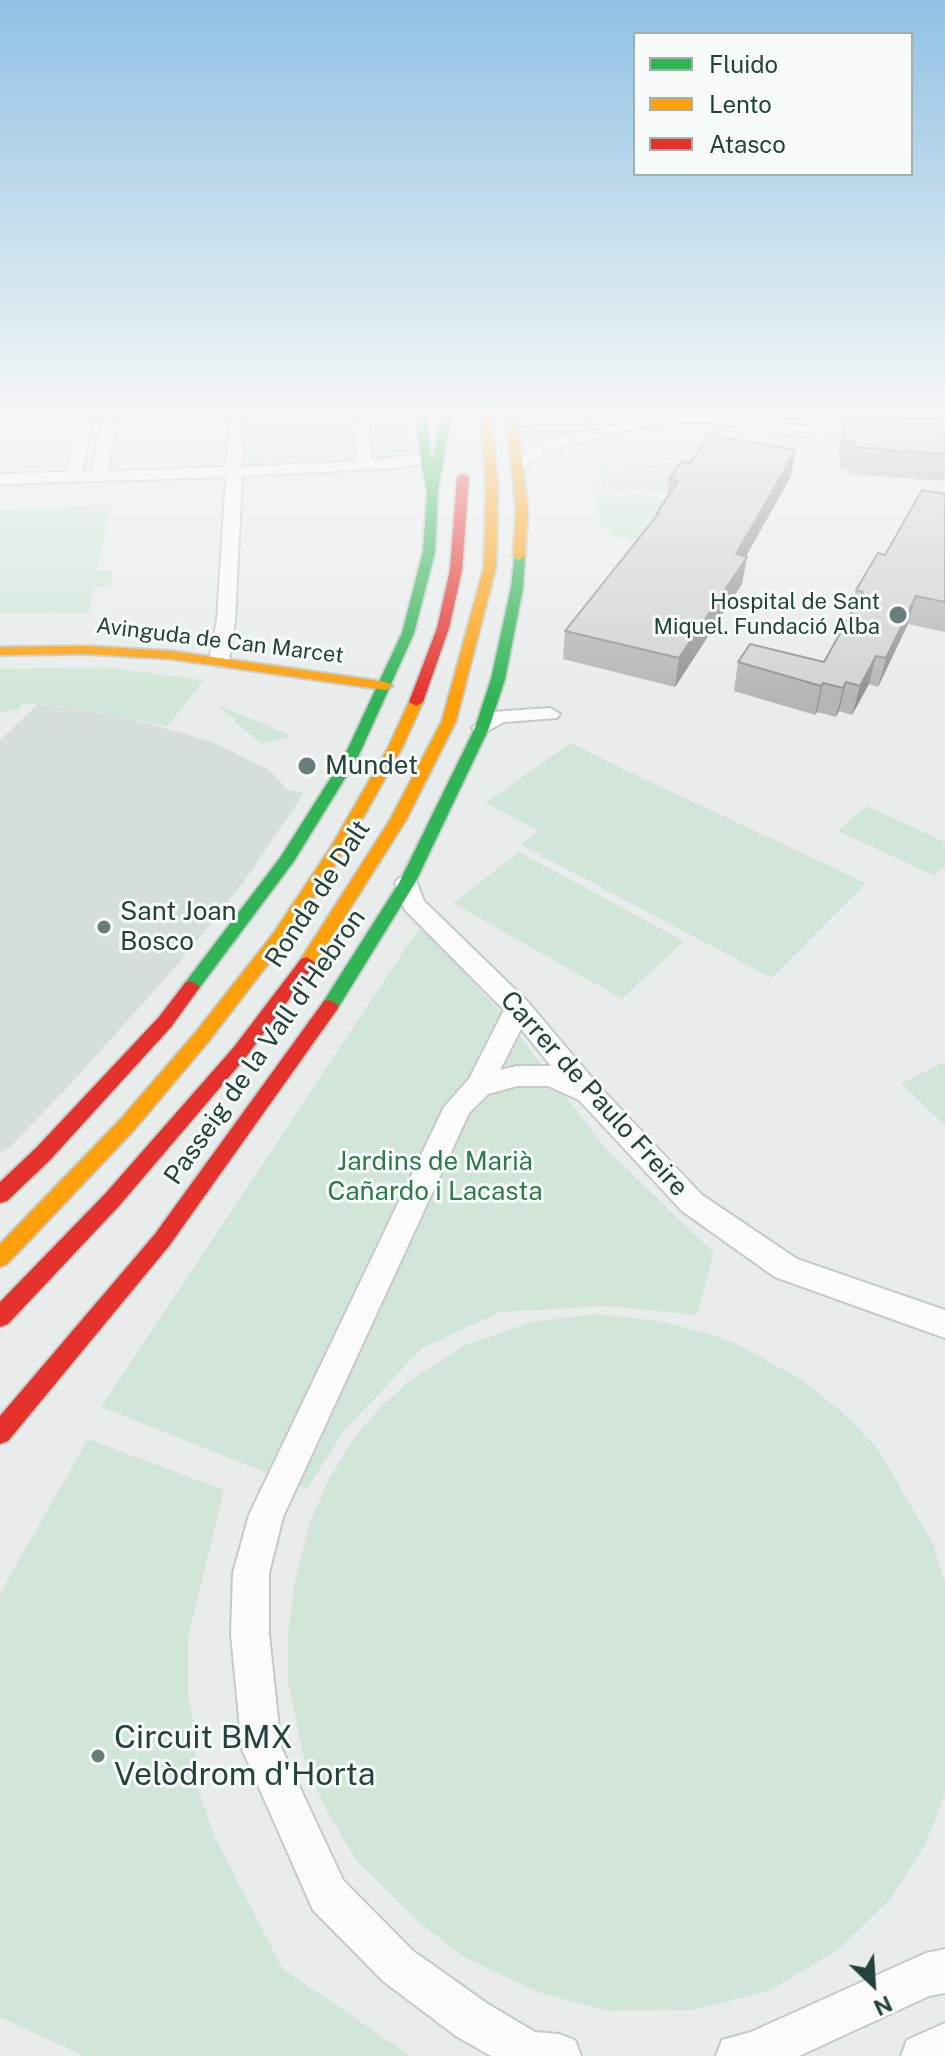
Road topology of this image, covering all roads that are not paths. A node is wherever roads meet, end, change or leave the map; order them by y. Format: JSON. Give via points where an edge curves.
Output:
{"nodes":[{"id":1,"x":232,"y":507,"type":"edge"},
{"id":2,"x":432,"y":507,"type":"edge"},
{"id":3,"x":463,"y":507,"type":"edge"},
{"id":4,"x":492,"y":507,"type":"edge"},
{"id":5,"x":521,"y":507,"type":"edge"},
{"id":6,"x":0,"y":651,"type":"edge"},
{"id":7,"x":219,"y":661,"type":"junction"},
{"id":8,"x":498,"y":679,"type":"junction"},
{"id":9,"x":386,"y":686,"type":"junction"},
{"id":10,"x":482,"y":728,"type":"junction"},
{"id":11,"x":407,"y":883,"type":"junction"},
{"id":12,"x":518,"y":1008,"type":"junction"},
{"id":13,"x":479,"y":1086,"type":"junction"},
{"id":14,"x":588,"y":1092,"type":"junction"},
{"id":15,"x":123,"y":1187,"type":"junction"},
{"id":16,"x":0,"y":1195,"type":"edge"},
{"id":17,"x":0,"y":1258,"type":"edge"},
{"id":18,"x":28,"y":1314,"type":"dead end"},
{"id":19,"x":0,"y":1317,"type":"edge"},
{"id":20,"x":945,"y":1324,"type":"edge"},
{"id":21,"x":0,"y":1433,"type":"edge"},
{"id":22,"x":945,"y":1971,"type":"edge"},
{"id":23,"x":945,"y":2045,"type":"edge"},
{"id":24,"x":540,"y":2055,"type":"edge"},
{"id":25,"x":738,"y":2056,"type":"edge"},
{"id":26,"x":923,"y":2056,"type":"edge"}],
"edges":[{"from":1,"to":7,"type":"street"},
{"from":2,"to":9,"type":"main road","via":[[423,580]]},
{"from":3,"to":17,"type":"main road","name":"Ronda de Dalt","via":[[443,628],[421,691],[345,836],[279,938],[202,1037],[127,1125]]},
{"from":4,"to":15,"type":"main road","name":"Ronda de Dalt","via":[[490,567],[449,721],[398,820],[324,941],[240,1052]]},
{"from":5,"to":8,"type":"main road","name":"Passeig de la Vall d'Hebron","via":[[517,588]]},
{"from":6,"to":7,"type":"main road","name":"Avinguda de Can Marcet","via":[[87,650]]},
{"from":7,"to":9,"type":"main road","name":"Avinguda de Can Marcet"},
{"from":8,"to":10,"type":"main road","name":"Passeig de la Vall d'Hebron"},
{"from":8,"to":10,"type":"street","via":[[505,697],[550,714],[499,716]]},
{"from":9,"to":16,"type":"main road","via":[[351,757],[286,861],[174,1009]]},
{"from":10,"to":11,"type":"main road","name":"Passeig de la Vall d'Hebron"},
{"from":11,"to":12,"type":"street","name":"Carrer de Paulo Freire","via":[[413,904]]},
{"from":11,"to":21,"type":"main road","name":"Passeig de la Vall d'Hebron","via":[[346,984],[162,1240]]},
{"from":12,"to":13,"type":"street"},
{"from":12,"to":14,"type":"street","name":"Carrer de Paulo Freire"},
{"from":13,"to":14,"type":"street","via":[[517,1076],[551,1076]]},
{"from":13,"to":24,"type":"street","via":[[458,1107],[266,1515],[251,1573],[250,1634],[262,1749],[328,1895],[398,1966],[472,2020]]},
{"from":14,"to":20,"type":"street","name":"Carrer de Paulo Freire","via":[[692,1203],[786,1268]]},
{"from":15,"to":18,"type":"main road"},
{"from":15,"to":19,"type":"main road","name":"Ronda de Dalt"},
{"from":22,"to":25,"type":"street"},
{"from":23,"to":26,"type":"street"}]}
